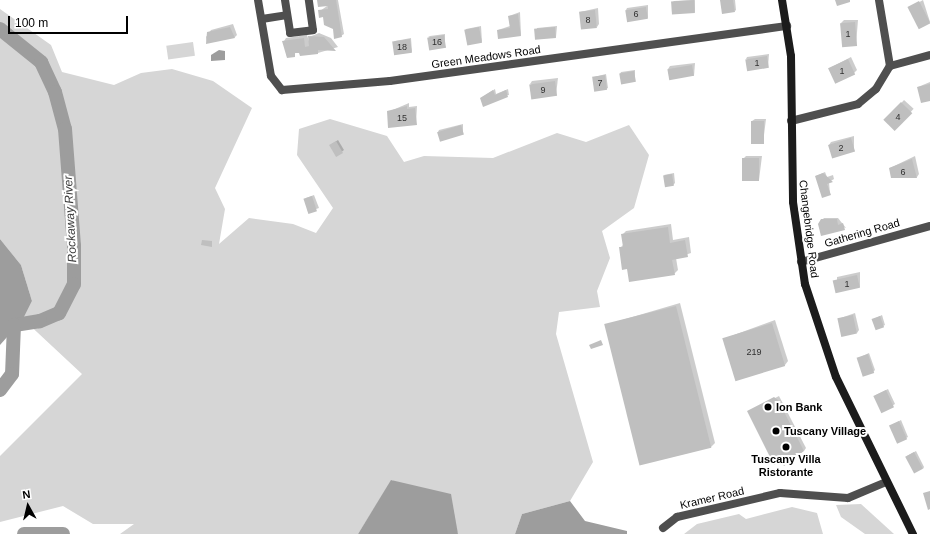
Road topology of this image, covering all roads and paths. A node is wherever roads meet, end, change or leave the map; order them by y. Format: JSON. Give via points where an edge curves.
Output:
{"nodes":[{"id":1,"x":258,"y":0,"type":"edge"},
{"id":2,"x":285,"y":0,"type":"edge"},
{"id":3,"x":309,"y":0,"type":"edge"},
{"id":4,"x":782,"y":0,"type":"edge"},
{"id":5,"x":879,"y":0,"type":"edge"},
{"id":6,"x":287,"y":15,"type":"junction"},
{"id":7,"x":262,"y":19,"type":"junction"},
{"id":8,"x":787,"y":26,"type":"junction"},
{"id":9,"x":930,"y":55,"type":"edge"},
{"id":10,"x":890,"y":66,"type":"junction"},
{"id":11,"x":791,"y":121,"type":"junction"},
{"id":12,"x":930,"y":226,"type":"edge"},
{"id":13,"x":801,"y":262,"type":"junction"},
{"id":14,"x":886,"y":482,"type":"junction"},
{"id":15,"x":663,"y":528,"type":"dead end"},
{"id":16,"x":913,"y":534,"type":"edge"}],
"edges":[{"from":1,"to":7,"type":"street","name":"Green Meadows Road"},
{"from":2,"to":6,"type":"street"},
{"from":3,"to":6,"type":"street","via":[[313,30],[290,33]]},
{"from":4,"to":8,"type":"main road","name":"Changebridge Road"},
{"from":5,"to":10,"type":"street"},
{"from":6,"to":7,"type":"street"},
{"from":7,"to":8,"type":"street","name":"Green Meadows Road","via":[[271,76],[282,90],[357,81],[390,81]]},
{"from":8,"to":11,"type":"main road","name":"Changebridge Road","via":[[791,56]]},
{"from":9,"to":10,"type":"street"},
{"from":10,"to":11,"type":"street","via":[[872,95],[858,104]]},
{"from":11,"to":13,"type":"main road","name":"Changebridge Road","via":[[793,202]]},
{"from":12,"to":13,"type":"street","name":"Gathering Road"},
{"from":13,"to":14,"type":"main road","name":"Changebridge Road","via":[[825,352]]},
{"from":14,"to":15,"type":"street","name":"Kramer Road","via":[[848,498],[780,493],[677,517]]},
{"from":14,"to":16,"type":"main road","name":"Changebridge Road"}]}
